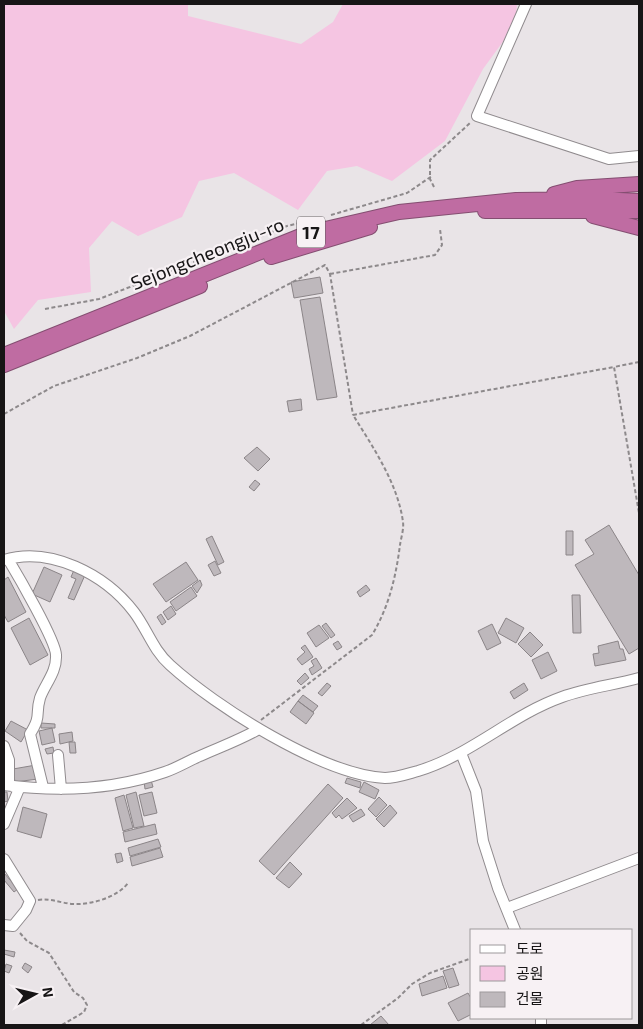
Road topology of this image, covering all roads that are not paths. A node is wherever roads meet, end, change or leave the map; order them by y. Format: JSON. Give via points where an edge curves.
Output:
{"nodes":[{"id":1,"x":526,"y":4,"type":"edge"},
{"id":2,"x":639,"y":156,"type":"edge"},
{"id":3,"x":639,"y":184,"type":"edge"},
{"id":4,"x":534,"y":200,"type":"junction"},
{"id":5,"x":639,"y":201,"type":"edge"},
{"id":6,"x":576,"y":211,"type":"junction"},
{"id":7,"x":639,"y":211,"type":"edge"},
{"id":8,"x":639,"y":228,"type":"edge"},
{"id":9,"x":4,"y":355,"type":"edge"},
{"id":10,"x":4,"y":365,"type":"edge"},
{"id":11,"x":6,"y":560,"type":"edge"},
{"id":12,"x":639,"y":678,"type":"edge"},
{"id":13,"x":256,"y":728,"type":"junction"},
{"id":14,"x":4,"y":746,"type":"edge"},
{"id":15,"x":461,"y":753,"type":"junction"},
{"id":16,"x":58,"y":755,"type":"dead end"},
{"id":17,"x":6,"y":785,"type":"edge"},
{"id":18,"x":43,"y":787,"type":"junction"},
{"id":19,"x":20,"y":788,"type":"junction"},
{"id":20,"x":61,"y":789,"type":"junction"},
{"id":21,"x":4,"y":824,"type":"edge"},
{"id":22,"x":639,"y":858,"type":"edge"},
{"id":23,"x":4,"y":859,"type":"edge"},
{"id":24,"x":507,"y":908,"type":"junction"},
{"id":25,"x":9,"y":926,"type":"edge"},
{"id":26,"x":515,"y":929,"type":"edge"}],
"edges":[{"from":1,"to":2,"type":"street","via":[[477,116],[609,159]]},
{"from":3,"to":4,"type":"highway","via":[[577,188]]},
{"from":4,"to":5,"type":"highway","name":"Sejongcheongju-ro","number":"17"},
{"from":4,"to":9,"type":"highway","name":"Sejongcheongju-ro","number":"17","via":[[399,212],[308,233]]},
{"from":6,"to":7,"type":"highway","name":"Sejongcheongju-ro","number":"17"},
{"from":6,"to":8,"type":"highway"},
{"from":6,"to":10,"type":"highway","name":"Sejongcheongju-ro","number":"17","via":[[493,210],[385,223],[277,254]]},
{"from":11,"to":13,"type":"street","via":[[38,556],[77,567],[96,578],[126,603],[169,664]]},
{"from":11,"to":18,"type":"street","via":[[51,638],[56,656],[50,681],[38,704],[38,722],[30,734]]},
{"from":12,"to":15,"type":"street","via":[[562,697]]},
{"from":13,"to":15,"type":"street","via":[[336,767],[375,777],[401,776],[443,763]]},
{"from":13,"to":20,"type":"street","via":[[241,739],[167,772],[92,789]]},
{"from":14,"to":17,"type":"street","via":[[9,760]]},
{"from":15,"to":24,"type":"street","via":[[476,790],[484,841]]},
{"from":16,"to":20,"type":"street"},
{"from":17,"to":19,"type":"street"},
{"from":18,"to":19,"type":"street"},
{"from":18,"to":20,"type":"street"},
{"from":19,"to":21,"type":"street"},
{"from":22,"to":24,"type":"street"},
{"from":23,"to":25,"type":"street","via":[[30,901],[26,910]]},
{"from":24,"to":26,"type":"street"}]}
